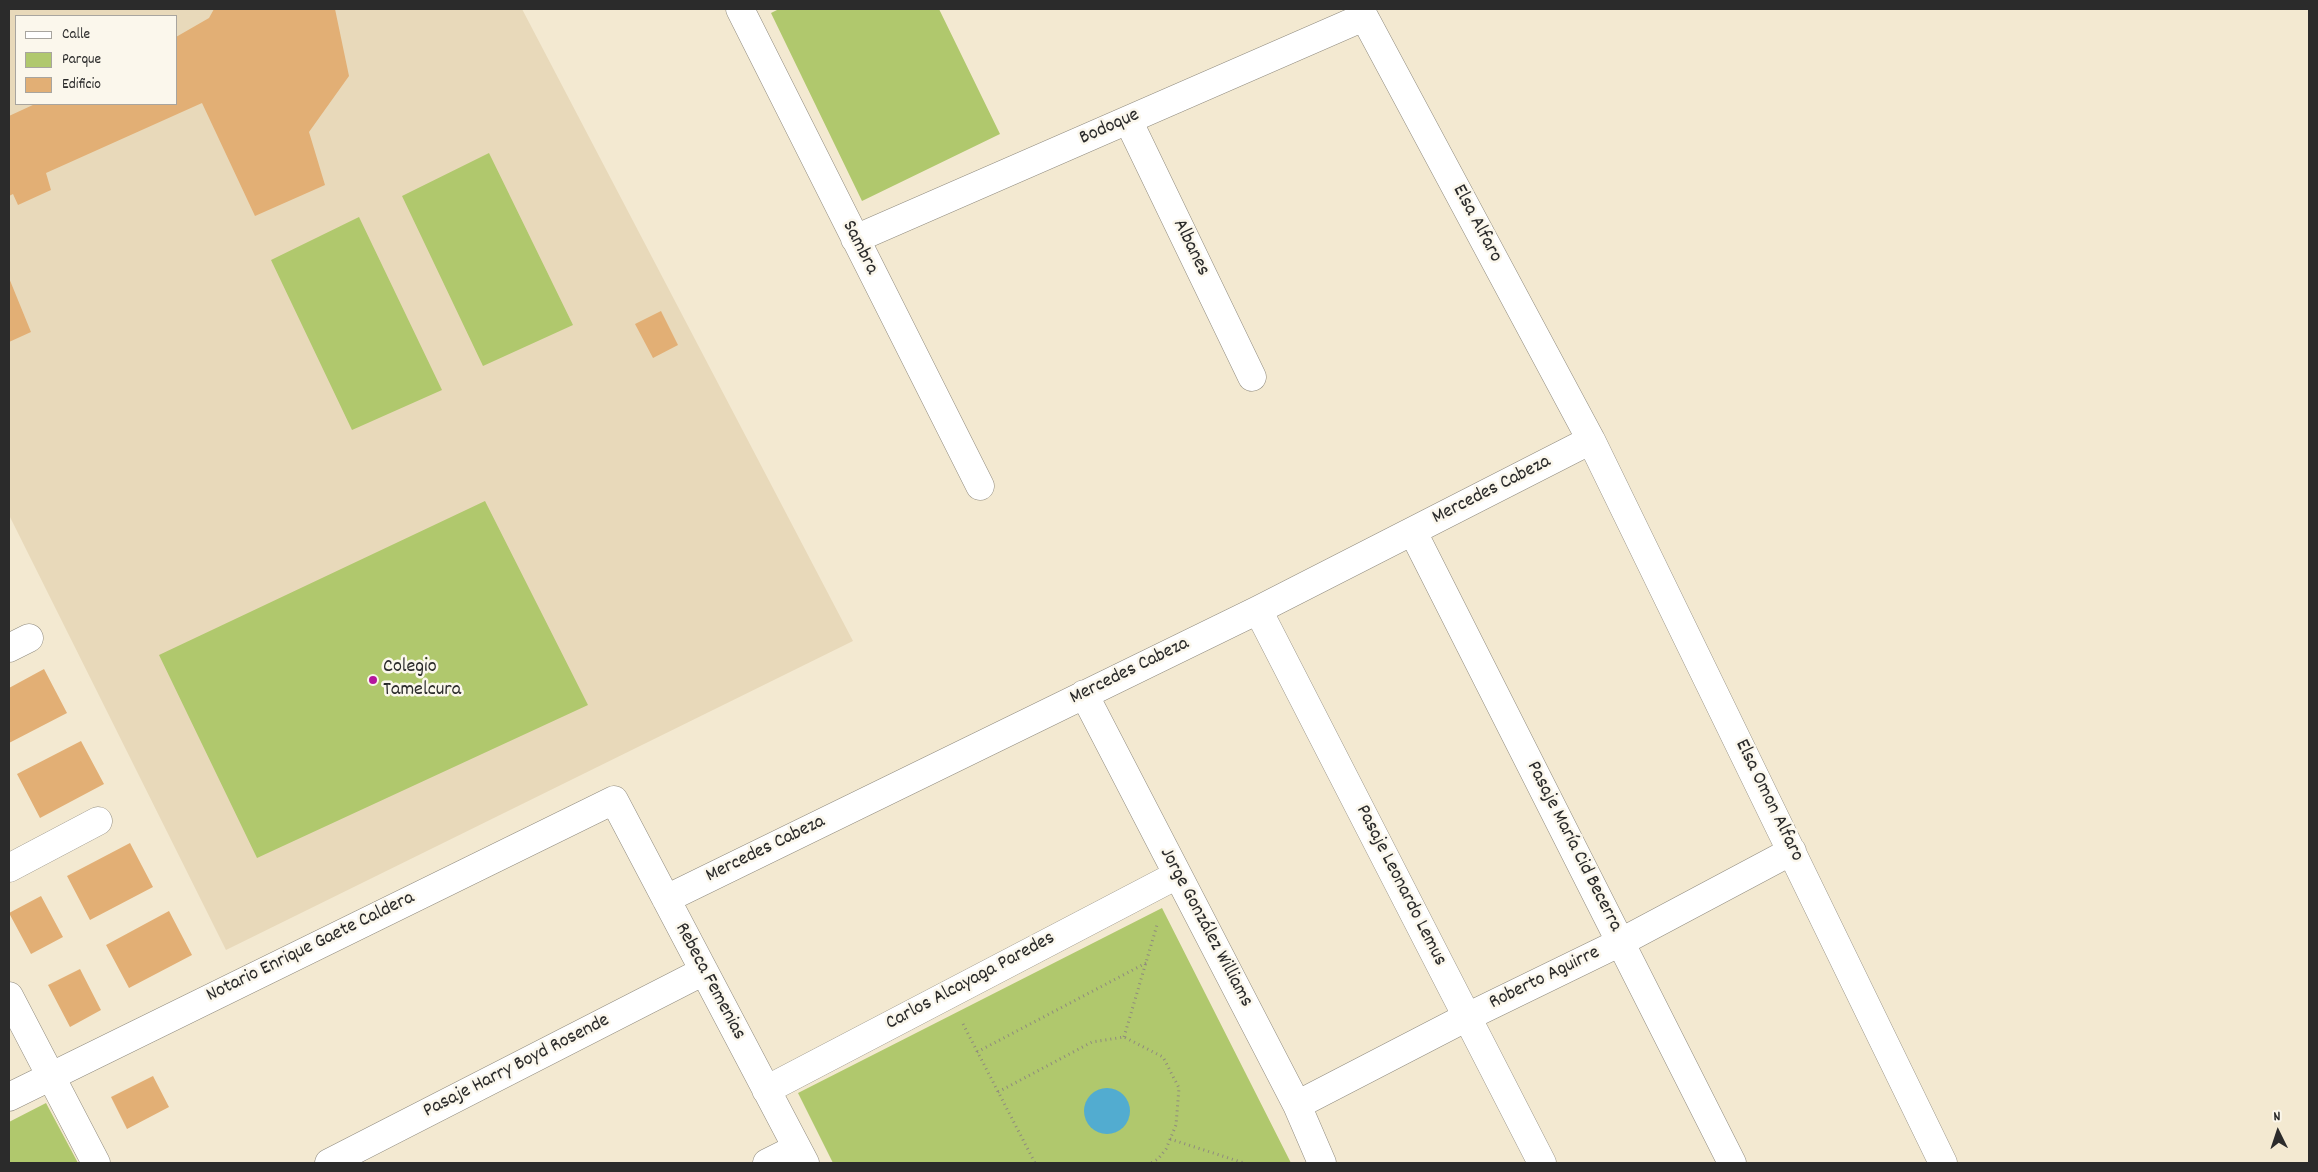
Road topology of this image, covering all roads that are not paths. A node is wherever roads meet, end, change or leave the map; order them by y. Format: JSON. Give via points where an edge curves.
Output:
{"nodes":[{"id":1,"x":740,"y":9,"type":"edge"},
{"id":2,"x":1362,"y":13,"type":"edge"},
{"id":3,"x":1128,"y":120,"type":"junction"},
{"id":4,"x":855,"y":239,"type":"junction"},
{"id":5,"x":1252,"y":377,"type":"dead end"},
{"id":6,"x":1591,"y":440,"type":"junction"},
{"id":7,"x":980,"y":486,"type":"dead end"},
{"id":8,"x":1413,"y":532,"type":"junction"},
{"id":9,"x":1258,"y":610,"type":"junction"},
{"id":10,"x":1084,"y":694,"type":"junction"},
{"id":11,"x":614,"y":800,"type":"joint"},
{"id":12,"x":98,"y":821,"type":"dead end"},
{"id":13,"x":1792,"y":851,"type":"junction"},
{"id":14,"x":9,"y":868,"type":"edge"},
{"id":15,"x":1177,"y":875,"type":"junction"},
{"id":16,"x":666,"y":899,"type":"junction"},
{"id":17,"x":1622,"y":942,"type":"junction"},
{"id":18,"x":704,"y":971,"type":"junction"},
{"id":19,"x":9,"y":996,"type":"edge"},
{"id":20,"x":1467,"y":1017,"type":"junction"},
{"id":21,"x":50,"y":1075,"type":"junction"},
{"id":22,"x":766,"y":1090,"type":"junction"},
{"id":23,"x":9,"y":1097,"type":"edge"},
{"id":24,"x":1297,"y":1105,"type":"junction"},
{"id":25,"x":801,"y":1156,"type":"edge"},
{"id":26,"x":96,"y":1163,"type":"edge"},
{"id":27,"x":329,"y":1163,"type":"edge"},
{"id":28,"x":767,"y":1163,"type":"edge"},
{"id":29,"x":1322,"y":1163,"type":"edge"},
{"id":30,"x":1542,"y":1163,"type":"edge"},
{"id":31,"x":1732,"y":1163,"type":"edge"},
{"id":32,"x":1943,"y":1163,"type":"edge"}],
"edges":[{"from":1,"to":4,"type":"street","name":"Sambra"},
{"from":2,"to":3,"type":"street","name":"Bodoque"},
{"from":2,"to":6,"type":"street","name":"Elsa Alfaro"},
{"from":3,"to":4,"type":"street","name":"Bodoque"},
{"from":3,"to":5,"type":"street","name":"Albanes"},
{"from":4,"to":7,"type":"street","name":"Sambra"},
{"from":6,"to":8,"type":"street","name":"Mercedes Cabeza"},
{"from":6,"to":13,"type":"street","name":"Elsa Omon Alfaro"},
{"from":8,"to":9,"type":"street","name":"Mercedes Cabeza"},
{"from":8,"to":17,"type":"street","name":"Pasaje María Cid Becerra"},
{"from":9,"to":10,"type":"street","name":"Mercedes Cabeza"},
{"from":9,"to":20,"type":"street","name":"Pasaje Leonardo Lemus"},
{"from":10,"to":15,"type":"street","name":"Jorge González Williams"},
{"from":10,"to":16,"type":"street","name":"Mercedes Cabeza"},
{"from":11,"to":16,"type":"street","name":"Rebeca Femenias"},
{"from":11,"to":21,"type":"street","name":"Notario Enrique Gaete Caldera"},
{"from":12,"to":14,"type":"street"},
{"from":13,"to":17,"type":"street","name":"Roberto Aguirre"},
{"from":13,"to":32,"type":"street","name":"Elsa Omon Alfaro"},
{"from":15,"to":22,"type":"street","name":"Carlos Alcayaga Paredes"},
{"from":15,"to":24,"type":"street","name":"Jorge González Williams"},
{"from":16,"to":18,"type":"street","name":"Rebeca Femenias"},
{"from":17,"to":20,"type":"street","name":"Roberto Aguirre"},
{"from":17,"to":31,"type":"street","name":"Pasaje María Cid Becerra"},
{"from":18,"to":22,"type":"street","name":"Rebeca Femenias"},
{"from":18,"to":27,"type":"street","name":"Pasaje Harry Boyd Rosende"},
{"from":19,"to":21,"type":"street"},
{"from":20,"to":24,"type":"street","name":"Roberto Aguirre"},
{"from":20,"to":30,"type":"street","name":"Pasaje Leonardo Lemus"},
{"from":21,"to":23,"type":"street","name":"Notario Enrique Gaete Caldera"},
{"from":21,"to":26,"type":"street"},
{"from":22,"to":25,"type":"street","name":"Rebeca Femenias"},
{"from":24,"to":29,"type":"street","name":"Jorge González Williams"},
{"from":25,"to":28,"type":"street"}]}
